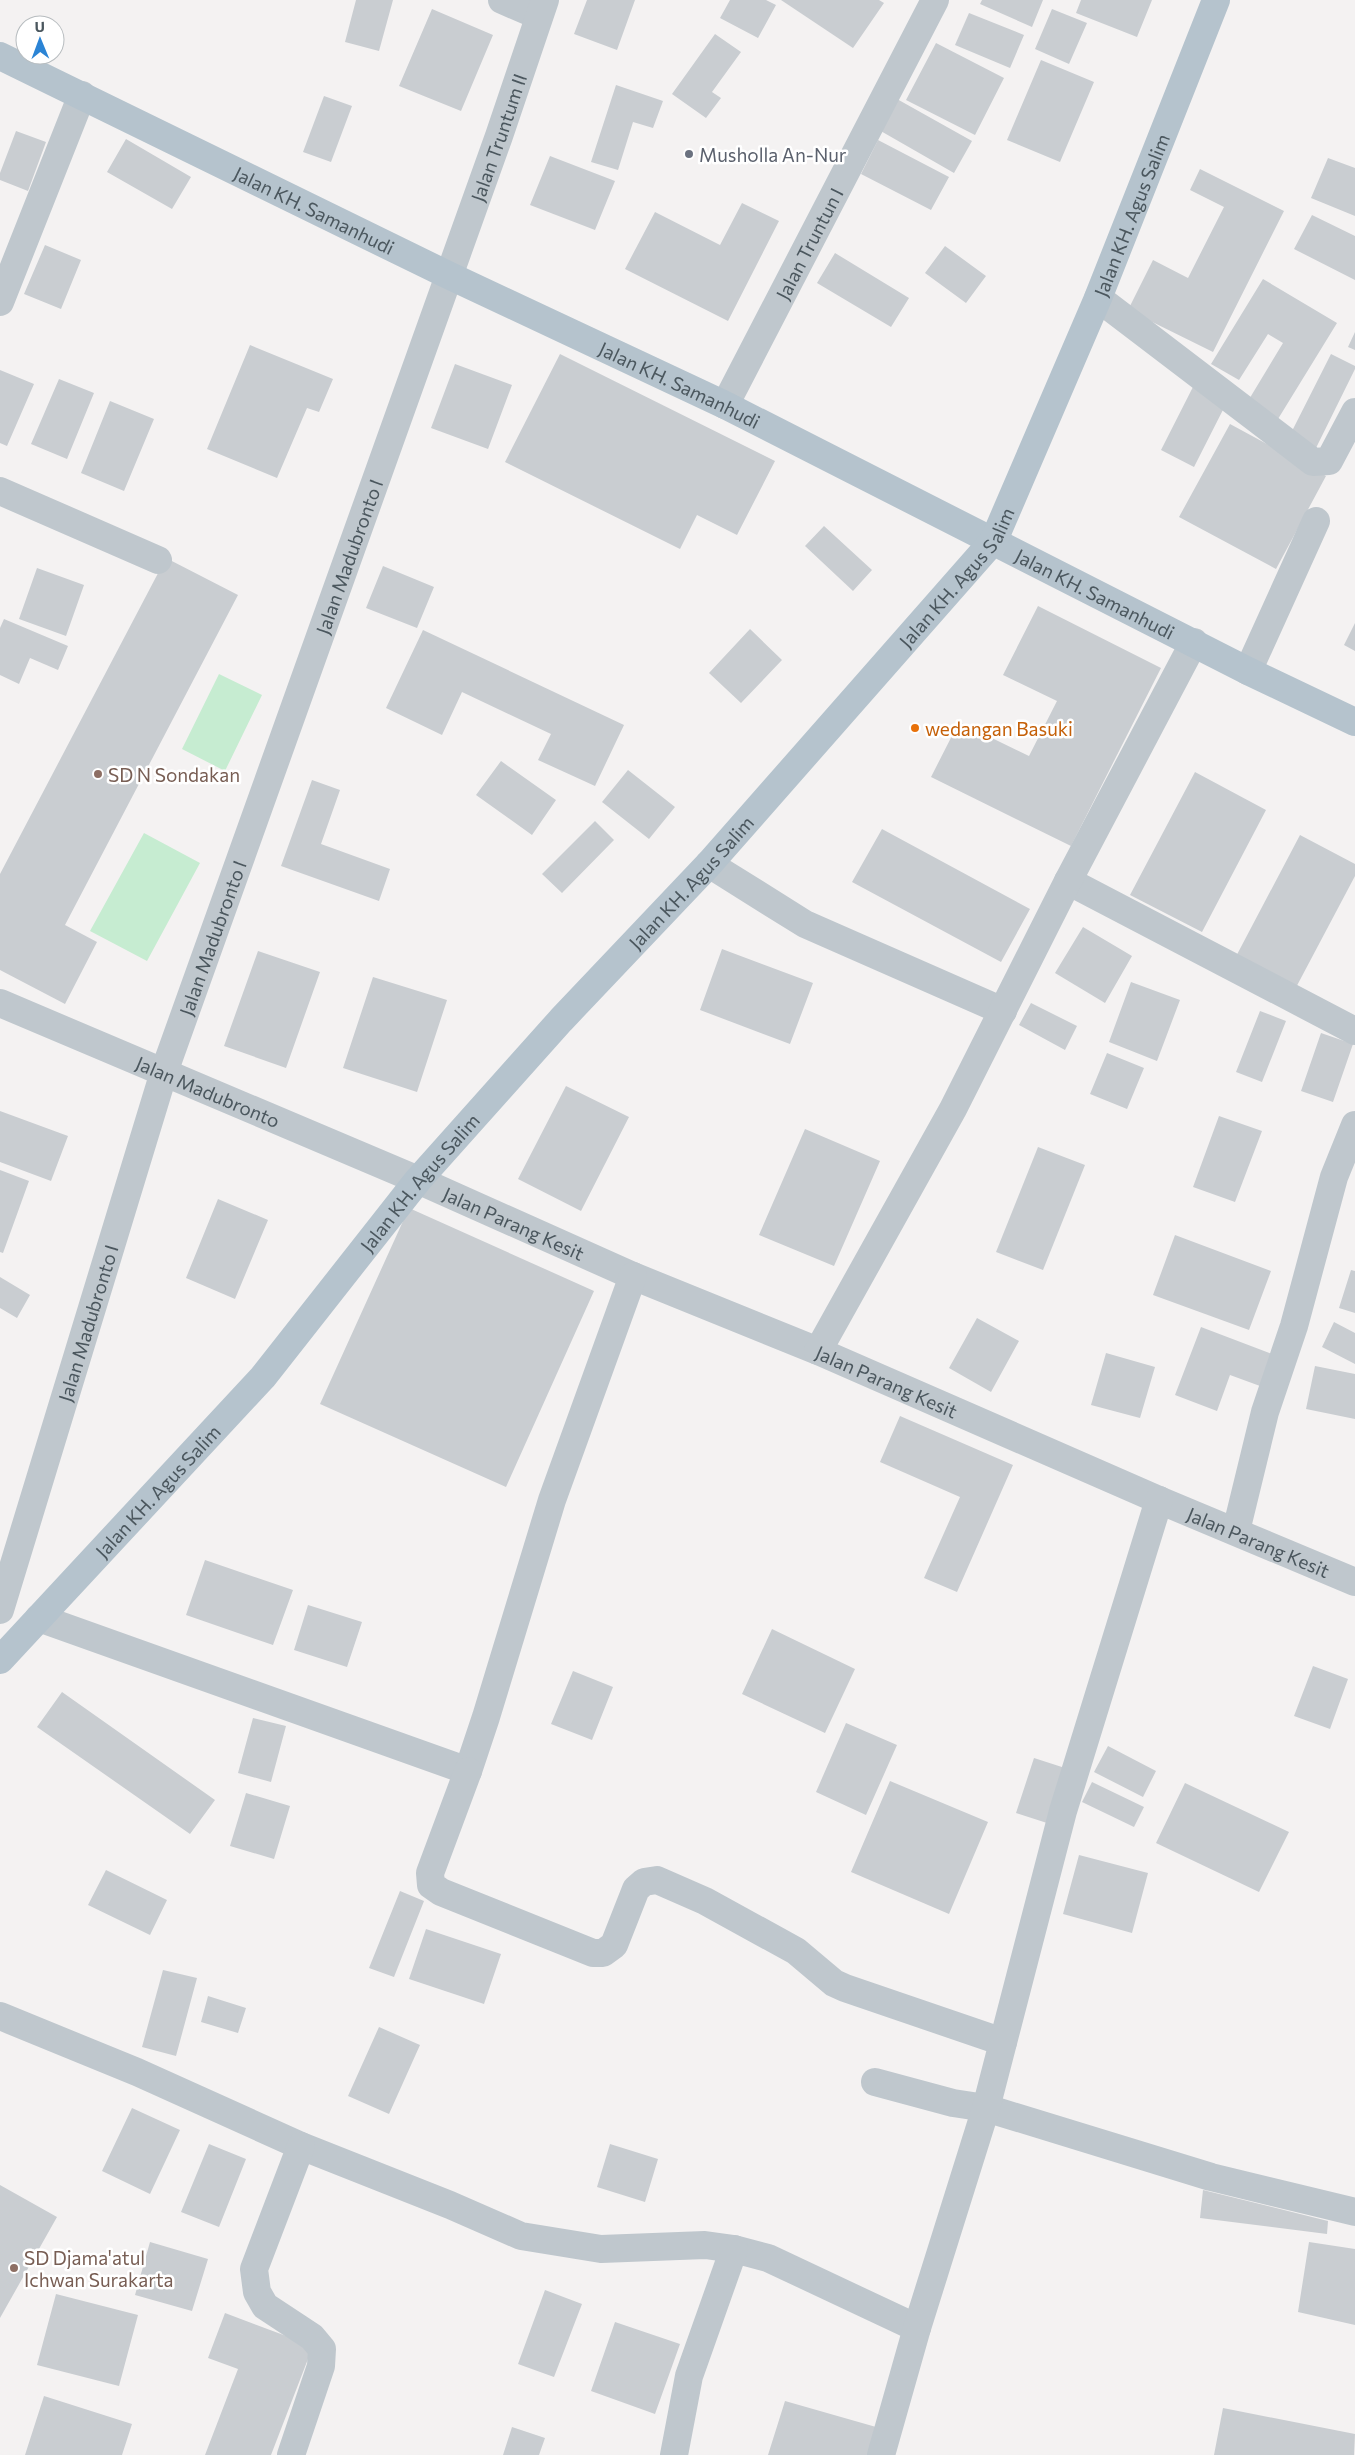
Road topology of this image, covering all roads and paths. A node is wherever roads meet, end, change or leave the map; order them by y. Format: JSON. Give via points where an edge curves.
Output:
{"nodes":[{"id":1,"x":502,"y":0,"type":"edge"},
{"id":2,"x":935,"y":0,"type":"edge"},
{"id":3,"x":1216,"y":0,"type":"edge"},
{"id":4,"x":542,"y":8,"type":"edge"},
{"id":5,"x":0,"y":56,"type":"edge"},
{"id":6,"x":82,"y":96,"type":"junction"},
{"id":7,"x":448,"y":275,"type":"junction"},
{"id":8,"x":1098,"y":298,"type":"junction"},
{"id":9,"x":0,"y":302,"type":"edge"},
{"id":10,"x":724,"y":404,"type":"junction"},
{"id":11,"x":1355,"y":412,"type":"edge"},
{"id":12,"x":0,"y":490,"type":"edge"},
{"id":13,"x":1316,"y":521,"type":"dead end"},
{"id":14,"x":994,"y":540,"type":"junction"},
{"id":15,"x":158,"y":560,"type":"dead end"},
{"id":16,"x":1194,"y":642,"type":"junction"},
{"id":17,"x":1248,"y":671,"type":"junction"},
{"id":18,"x":1355,"y":722,"type":"edge"},
{"id":19,"x":710,"y":864,"type":"junction"},
{"id":20,"x":1068,"y":881,"type":"junction"},
{"id":21,"x":0,"y":1003,"type":"edge"},
{"id":22,"x":1003,"y":1010,"type":"junction"},
{"id":23,"x":1355,"y":1031,"type":"edge"},
{"id":24,"x":164,"y":1072,"type":"junction"},
{"id":25,"x":1355,"y":1125,"type":"edge"},
{"id":26,"x":418,"y":1180,"type":"junction"},
{"id":27,"x":633,"y":1276,"type":"junction"},
{"id":28,"x":818,"y":1351,"type":"junction"},
{"id":29,"x":1159,"y":1500,"type":"junction"},
{"id":30,"x":1236,"y":1531,"type":"junction"},
{"id":31,"x":1355,"y":1582,"type":"edge"},
{"id":32,"x":0,"y":1610,"type":"edge"},
{"id":33,"x":39,"y":1618,"type":"junction"},
{"id":34,"x":0,"y":1660,"type":"edge"},
{"id":35,"x":468,"y":1771,"type":"junction"},
{"id":36,"x":0,"y":2016,"type":"edge"},
{"id":37,"x":1003,"y":2042,"type":"junction"},
{"id":38,"x":875,"y":2082,"type":"dead end"},
{"id":39,"x":986,"y":2108,"type":"junction"},
{"id":40,"x":301,"y":2146,"type":"junction"},
{"id":41,"x":1355,"y":2212,"type":"edge"},
{"id":42,"x":734,"y":2249,"type":"junction"},
{"id":43,"x":917,"y":2328,"type":"junction"},
{"id":44,"x":291,"y":2455,"type":"edge"},
{"id":45,"x":674,"y":2455,"type":"edge"},
{"id":46,"x":881,"y":2455,"type":"edge"}],
"edges":[{"from":1,"to":4,"type":"street"},
{"from":2,"to":10,"type":"street","name":"Jalan Truntun I"},
{"from":3,"to":8,"type":"main road","name":"Jalan KH. Agus Salim"},
{"from":4,"to":7,"type":"street","name":"Jalan Truntum II"},
{"from":5,"to":6,"type":"main road","name":"Jalan KH. Samanhudi"},
{"from":6,"to":7,"type":"main road","name":"Jalan KH. Samanhudi"},
{"from":6,"to":9,"type":"street"},
{"from":7,"to":10,"type":"main road","name":"Jalan KH. Samanhudi"},
{"from":7,"to":24,"type":"street","name":"Jalan Madubronto I"},
{"from":8,"to":11,"type":"street","via":[[1313,462],[1329,461]]},
{"from":8,"to":14,"type":"main road","name":"Jalan KH. Agus Salim"},
{"from":10,"to":14,"type":"main road","name":"Jalan KH. Samanhudi"},
{"from":12,"to":15,"type":"street"},
{"from":13,"to":17,"type":"street"},
{"from":14,"to":16,"type":"main road","name":"Jalan KH. Samanhudi"},
{"from":14,"to":19,"type":"main road","name":"Jalan KH. Agus Salim"},
{"from":16,"to":17,"type":"main road","name":"Jalan KH. Samanhudi"},
{"from":16,"to":20,"type":"street"},
{"from":17,"to":18,"type":"main road","name":"Jalan KH. Samanhudi"},
{"from":19,"to":22,"type":"street","via":[[806,924]]},
{"from":19,"to":26,"type":"main road","name":"Jalan KH. Agus Salim","via":[[561,1020]]},
{"from":20,"to":22,"type":"street"},
{"from":20,"to":23,"type":"street"},
{"from":21,"to":24,"type":"street","name":"Jalan Madubronto"},
{"from":22,"to":28,"type":"street","via":[[953,1109]]},
{"from":24,"to":26,"type":"street","name":"Jalan Madubronto"},
{"from":24,"to":32,"type":"street","name":"Jalan Madubronto I"},
{"from":25,"to":30,"type":"street","via":[[1334,1177],[1294,1326],[1265,1412]]},
{"from":26,"to":27,"type":"street","name":"Jalan Parang Kesit"},
{"from":26,"to":33,"type":"main road","name":"Jalan KH. Agus Salim","via":[[263,1377]]},
{"from":27,"to":28,"type":"street","name":"Jalan Parang Kesit"},
{"from":27,"to":35,"type":"street","via":[[552,1500]]},
{"from":28,"to":29,"type":"street","name":"Jalan Parang Kesit"},
{"from":29,"to":30,"type":"street","name":"Jalan Parang Kesit"},
{"from":29,"to":37,"type":"street","via":[[1063,1810]]},
{"from":30,"to":31,"type":"street","name":"Jalan Parang Kesit"},
{"from":33,"to":34,"type":"main road","name":"Jalan KH. Agus Salim"},
{"from":33,"to":35,"type":"street"},
{"from":35,"to":37,"type":"street","via":[[430,1873],[431,1885],[441,1892],[593,1954],[603,1953],[614,1945],[636,1889],[644,1882],[657,1880],[704,1901],[796,1951],[840,1986]]},
{"from":36,"to":40,"type":"street","via":[[137,2072]]},
{"from":37,"to":39,"type":"street"},
{"from":38,"to":39,"type":"street","via":[[953,2103]]},
{"from":39,"to":41,"type":"street","via":[[1211,2177]]},
{"from":39,"to":43,"type":"street"},
{"from":40,"to":42,"type":"street","via":[[521,2236],[600,2249],[705,2245]]},
{"from":40,"to":44,"type":"street","via":[[254,2269],[257,2292],[265,2306],[312,2337],[322,2349],[321,2366]]},
{"from":42,"to":43,"type":"street","via":[[768,2258]]},
{"from":42,"to":45,"type":"street","via":[[689,2376]]},
{"from":43,"to":46,"type":"street"}]}
